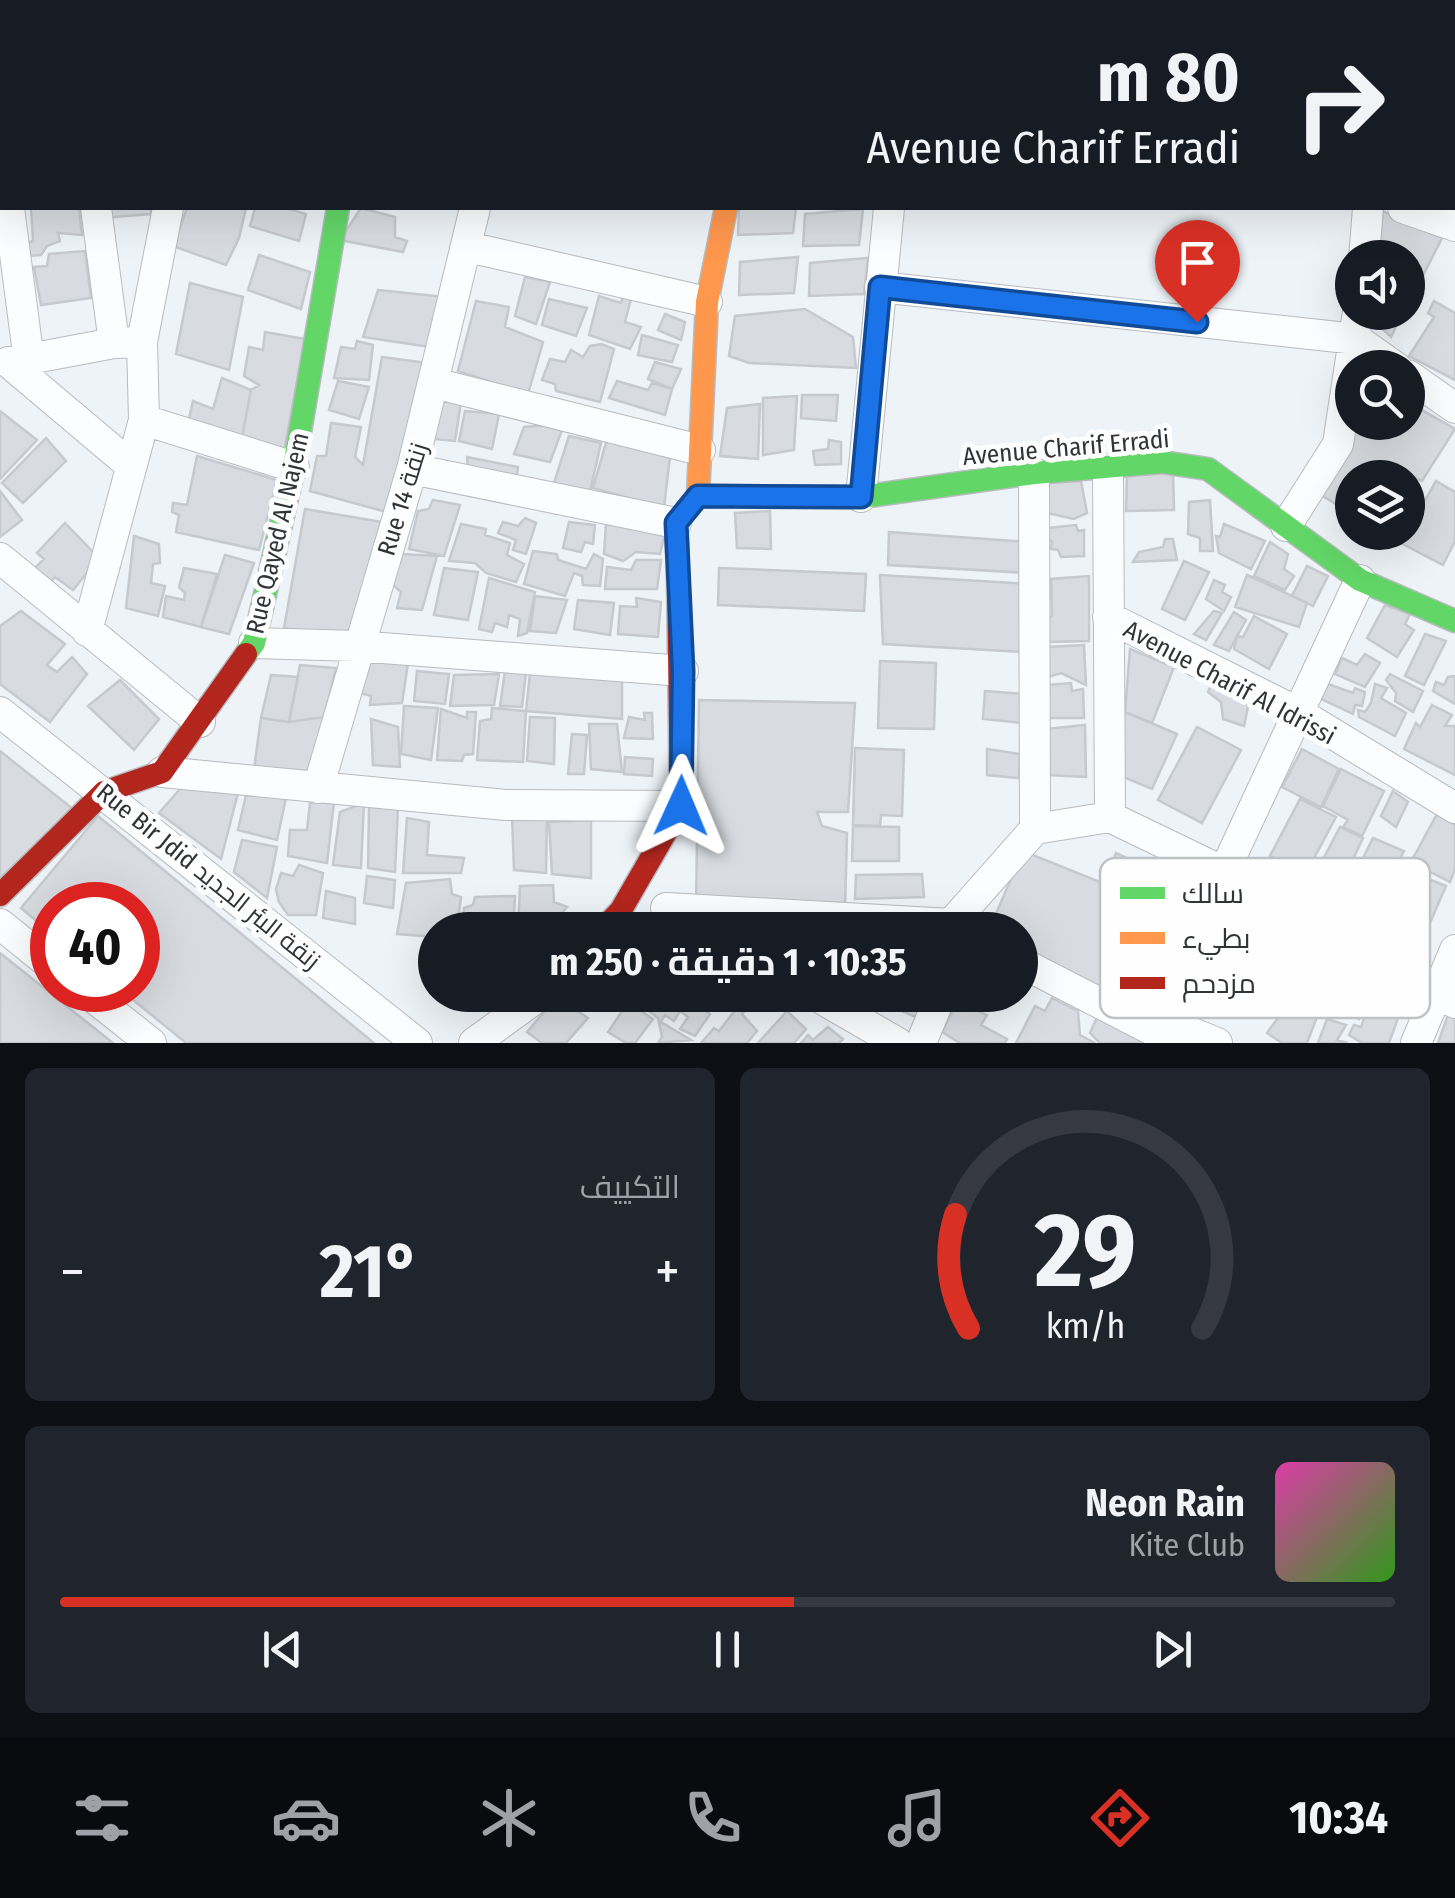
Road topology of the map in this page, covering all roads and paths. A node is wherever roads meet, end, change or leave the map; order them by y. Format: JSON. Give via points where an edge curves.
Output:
{"nodes":[{"id":1,"x":9,"y":210,"type":"edge"},
{"id":2,"x":96,"y":210,"type":"edge"},
{"id":3,"x":167,"y":210,"type":"edge"},
{"id":4,"x":338,"y":210,"type":"edge"},
{"id":5,"x":476,"y":210,"type":"edge"},
{"id":6,"x":726,"y":210,"type":"edge"},
{"id":7,"x":889,"y":210,"type":"edge"},
{"id":8,"x":1368,"y":210,"type":"edge"},
{"id":9,"x":1409,"y":210,"type":"edge"},
{"id":10,"x":1455,"y":226,"type":"edge"},
{"id":11,"x":1365,"y":240,"type":"edge"},
{"id":12,"x":468,"y":248,"type":"junction"},
{"id":13,"x":880,"y":287,"type":"junction"},
{"id":14,"x":707,"y":302,"type":"junction"},
{"id":15,"x":1335,"y":324,"type":"edge"},
{"id":16,"x":1356,"y":330,"type":"edge"},
{"id":17,"x":1361,"y":330,"type":"edge"},
{"id":18,"x":128,"y":342,"type":"junction"},
{"id":19,"x":1380,"y":350,"type":"edge"},
{"id":20,"x":12,"y":362,"type":"edge"},
{"id":21,"x":434,"y":383,"type":"junction"},
{"id":22,"x":1425,"y":387,"type":"edge"},
{"id":23,"x":1455,"y":408,"type":"edge"},
{"id":24,"x":144,"y":420,"type":"junction"},
{"id":25,"x":700,"y":450,"type":"junction"},
{"id":26,"x":129,"y":464,"type":"junction"},
{"id":27,"x":294,"y":467,"type":"junction"},
{"id":28,"x":1108,"y":469,"type":"junction"},
{"id":29,"x":412,"y":470,"type":"junction"},
{"id":30,"x":1034,"y":472,"type":"junction"},
{"id":31,"x":698,"y":496,"type":"junction"},
{"id":32,"x":861,"y":497,"type":"junction"},
{"id":33,"x":676,"y":523,"type":"junction"},
{"id":34,"x":1286,"y":526,"type":"junction"},
{"id":35,"x":0,"y":558,"type":"edge"},
{"id":36,"x":1360,"y":580,"type":"junction"},
{"id":37,"x":1108,"y":617,"type":"junction"},
{"id":38,"x":1455,"y":621,"type":"edge"},
{"id":39,"x":88,"y":631,"type":"junction"},
{"id":40,"x":254,"y":643,"type":"junction"},
{"id":41,"x":356,"y":646,"type":"junction"},
{"id":42,"x":683,"y":671,"type":"junction"},
{"id":43,"x":0,"y":712,"type":"edge"},
{"id":44,"x":1299,"y":713,"type":"junction"},
{"id":45,"x":200,"y":722,"type":"junction"},
{"id":46,"x":162,"y":772,"type":"junction"},
{"id":47,"x":318,"y":788,"type":"junction"},
{"id":48,"x":104,"y":792,"type":"junction"},
{"id":49,"x":681,"y":806,"type":"junction"},
{"id":50,"x":1455,"y":808,"type":"edge"},
{"id":51,"x":1110,"y":817,"type":"junction"},
{"id":52,"x":1034,"y":828,"type":"junction"},
{"id":53,"x":1195,"y":858,"type":"edge"},
{"id":54,"x":1231,"y":858,"type":"edge"},
{"id":55,"x":0,"y":895,"type":"edge"},
{"id":56,"x":666,"y":908,"type":"junction"},
{"id":57,"x":617,"y":912,"type":"edge"},
{"id":58,"x":648,"y":912,"type":"edge"},
{"id":59,"x":673,"y":912,"type":"edge"},
{"id":60,"x":727,"y":912,"type":"edge"},
{"id":61,"x":968,"y":912,"type":"edge"},
{"id":62,"x":0,"y":924,"type":"edge"},
{"id":63,"x":30,"y":948,"type":"edge"},
{"id":64,"x":1455,"y":950,"type":"edge"},
{"id":65,"x":1038,"y":971,"type":"edge"},
{"id":66,"x":1445,"y":998,"type":"edge"},
{"id":67,"x":1100,"y":1002,"type":"edge"},
{"id":68,"x":112,"y":1012,"type":"edge"},
{"id":69,"x":517,"y":1012,"type":"edge"},
{"id":70,"x":844,"y":1012,"type":"edge"},
{"id":71,"x":934,"y":1012,"type":"edge"},
{"id":72,"x":1132,"y":1018,"type":"edge"},
{"id":73,"x":1164,"y":1034,"type":"edge"},
{"id":74,"x":151,"y":1043,"type":"edge"},
{"id":75,"x":417,"y":1043,"type":"edge"},
{"id":76,"x":474,"y":1043,"type":"edge"},
{"id":77,"x":898,"y":1043,"type":"edge"},
{"id":78,"x":921,"y":1043,"type":"edge"},
{"id":79,"x":1217,"y":1043,"type":"edge"},
{"id":80,"x":1416,"y":1043,"type":"edge"}],
"edges":[{"from":1,"to":20,"type":"street"},
{"from":2,"to":18,"type":"street"},
{"from":3,"to":18,"type":"street"},
{"from":4,"to":27,"type":"street","name":"Rue Qayed Al Najem"},
{"from":5,"to":12,"type":"street","name":"Rue 14 زنقة"},
{"from":6,"to":14,"type":"street"},
{"from":7,"to":13,"type":"street"},
{"from":8,"to":11,"type":"street"},
{"from":9,"to":10,"type":"street"},
{"from":12,"to":14,"type":"street"},
{"from":12,"to":21,"type":"street","name":"Rue 14 زنقة"},
{"from":13,"to":15,"type":"street"},
{"from":13,"to":32,"type":"street"},
{"from":14,"to":25,"type":"street"},
{"from":16,"to":34,"type":"street","via":[[1338,444]]},
{"from":17,"to":19,"type":"street"},
{"from":18,"to":20,"type":"street"},
{"from":18,"to":24,"type":"street"},
{"from":20,"to":26,"type":"street"},
{"from":21,"to":25,"type":"street"},
{"from":21,"to":29,"type":"street","name":"Rue 14 زنقة"},
{"from":22,"to":23,"type":"street"},
{"from":24,"to":26,"type":"street"},
{"from":24,"to":27,"type":"street"},
{"from":25,"to":31,"type":"street"},
{"from":26,"to":39,"type":"street"},
{"from":27,"to":40,"type":"street","name":"Rue Qayed Al Najem"},
{"from":28,"to":30,"type":"street","name":"Avenue Charif Erradi"},
{"from":28,"to":34,"type":"street","name":"Avenue Charif Erradi","via":[[1162,462],[1208,469]]},
{"from":28,"to":37,"type":"street"},
{"from":29,"to":33,"type":"street"},
{"from":29,"to":41,"type":"street","name":"Rue 14 زنقة"},
{"from":30,"to":32,"type":"street","name":"Avenue Charif Erradi"},
{"from":30,"to":52,"type":"street"},
{"from":31,"to":32,"type":"street","name":"Avenue Charif Erradi"},
{"from":31,"to":33,"type":"street"},
{"from":33,"to":42,"type":"street"},
{"from":34,"to":36,"type":"street","name":"Avenue Charif Erradi"},
{"from":35,"to":39,"type":"street"},
{"from":36,"to":38,"type":"street","name":"Avenue Charif Erradi"},
{"from":36,"to":44,"type":"street"},
{"from":37,"to":44,"type":"street","name":"Avenue Charif Al Idrissi"},
{"from":37,"to":51,"type":"street"},
{"from":39,"to":45,"type":"street"},
{"from":40,"to":41,"type":"street"},
{"from":40,"to":45,"type":"street","name":"Rue Qayed Al Najem"},
{"from":41,"to":42,"type":"street"},
{"from":41,"to":47,"type":"street","name":"Rue 14 زنقة"},
{"from":42,"to":49,"type":"street"},
{"from":43,"to":48,"type":"street","name":"Rue Bir Jdid زنقة البئر الجديد"},
{"from":44,"to":50,"type":"street","name":"Avenue Charif Al Idrissi"},
{"from":44,"to":54,"type":"street"},
{"from":45,"to":46,"type":"street","name":"Rue Qayed Al Najem"},
{"from":46,"to":47,"type":"street"},
{"from":46,"to":48,"type":"street"},
{"from":47,"to":49,"type":"street","via":[[506,804]]},
{"from":48,"to":55,"type":"street"},
{"from":48,"to":75,"type":"street","name":"Rue Bir Jdid زنقة البئر الجديد"},
{"from":49,"to":57,"type":"street"},
{"from":51,"to":52,"type":"street"},
{"from":51,"to":53,"type":"street"},
{"from":52,"to":61,"type":"street"},
{"from":56,"to":58,"type":"street"},
{"from":56,"to":59,"type":"street"},
{"from":56,"to":60,"type":"street"},
{"from":62,"to":63,"type":"street"},
{"from":64,"to":66,"type":"street"},
{"from":65,"to":67,"type":"street"},
{"from":66,"to":80,"type":"street"},
{"from":68,"to":74,"type":"street"},
{"from":69,"to":76,"type":"street"},
{"from":70,"to":77,"type":"street"},
{"from":71,"to":78,"type":"street"},
{"from":72,"to":73,"type":"street"},
{"from":73,"to":79,"type":"street"}]}
